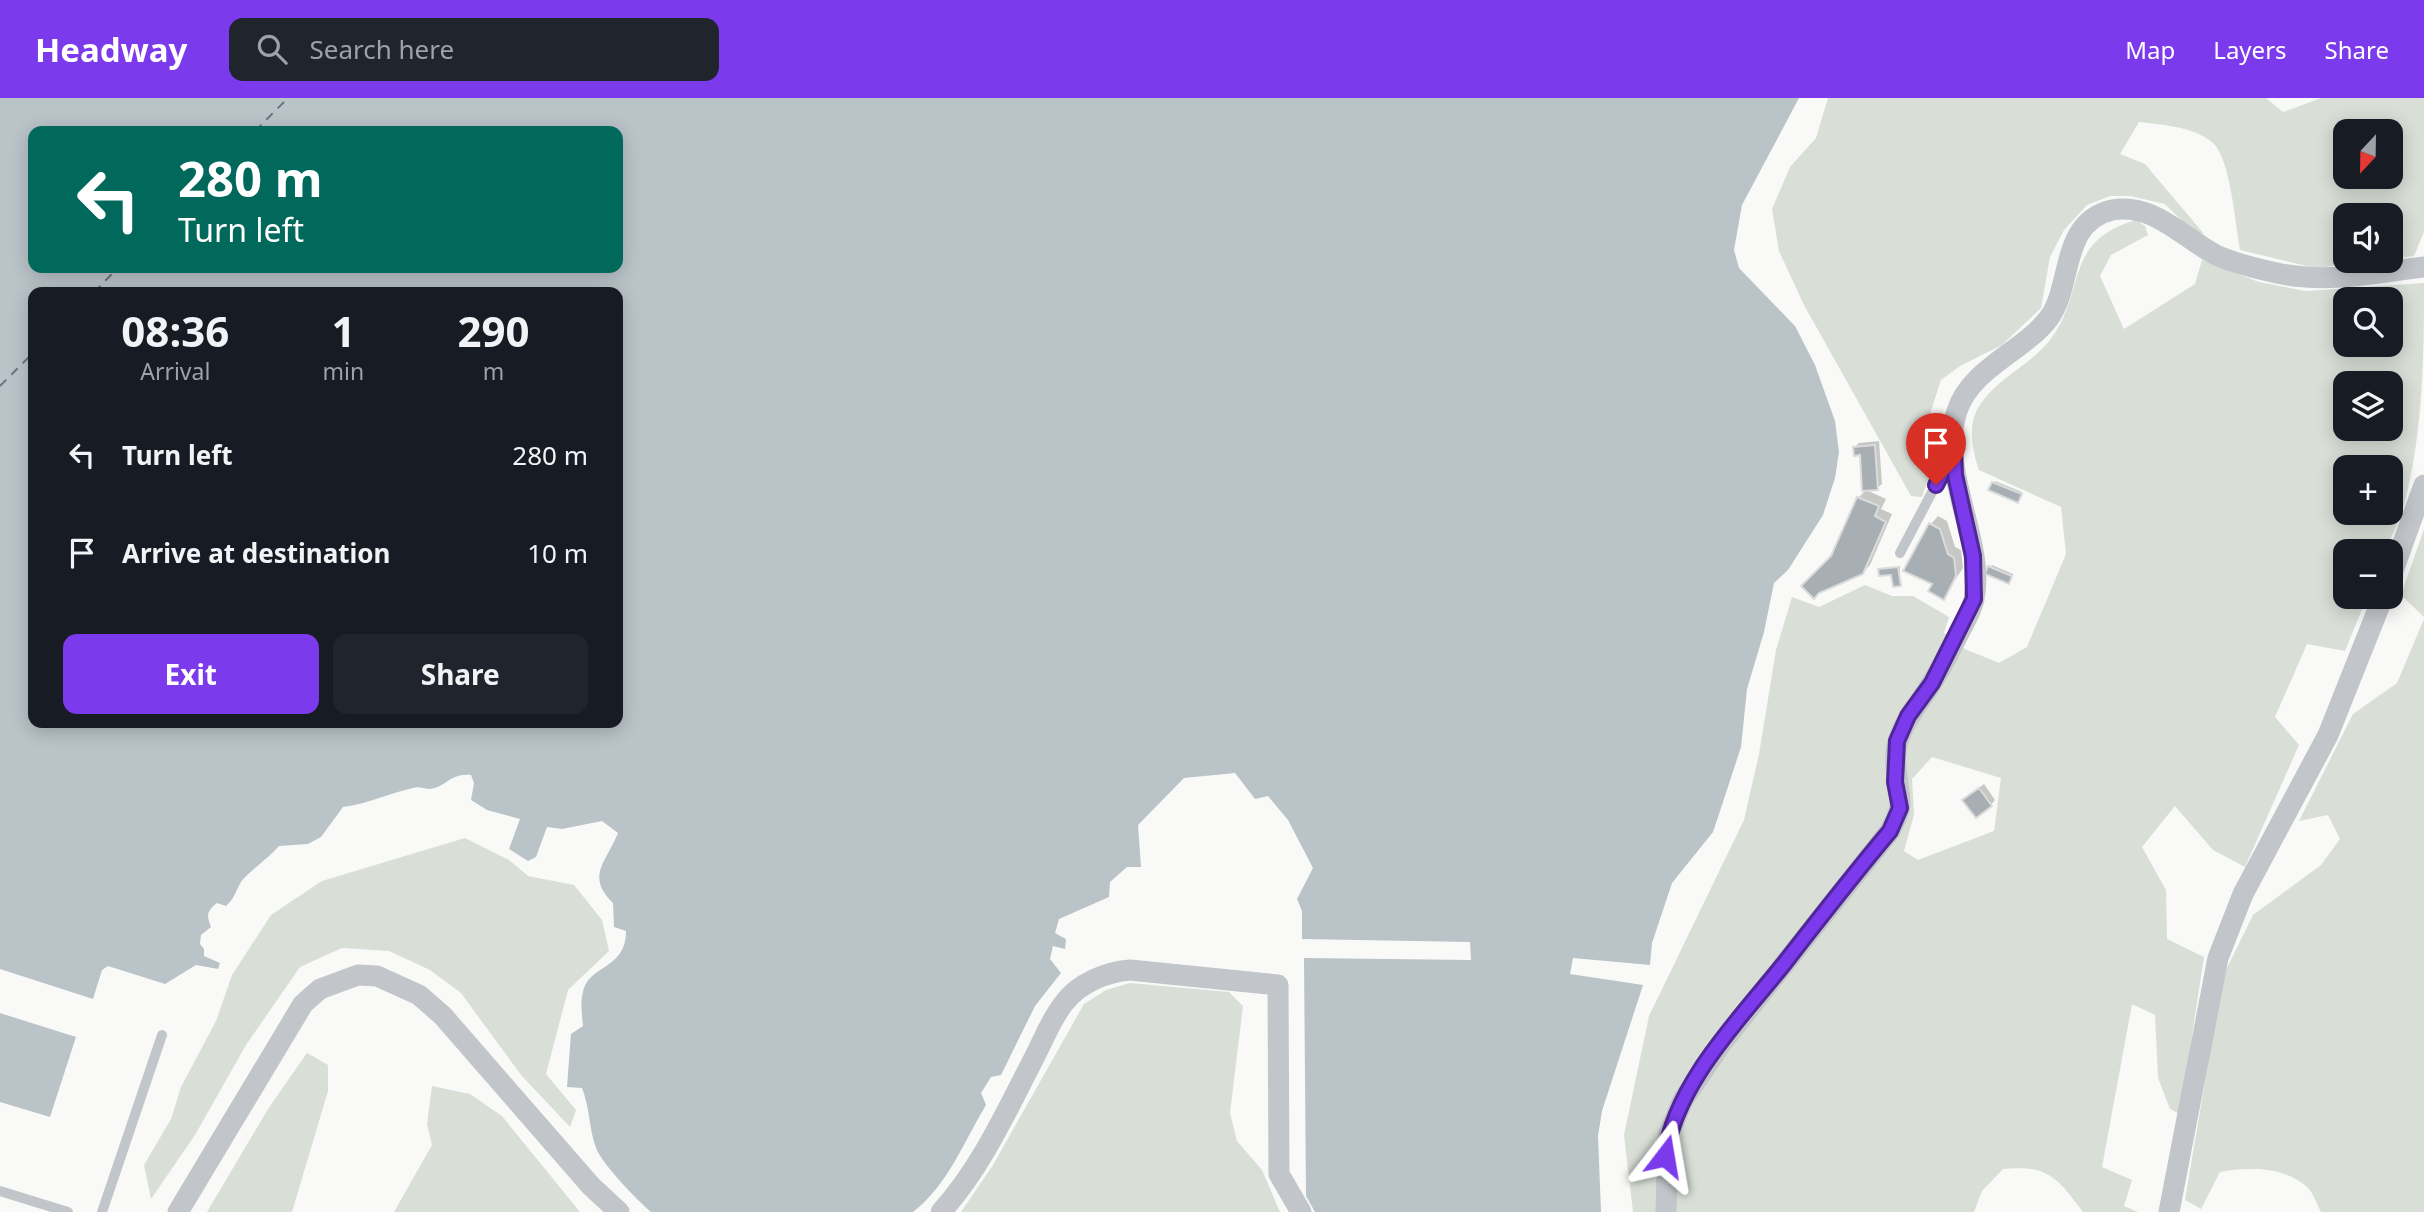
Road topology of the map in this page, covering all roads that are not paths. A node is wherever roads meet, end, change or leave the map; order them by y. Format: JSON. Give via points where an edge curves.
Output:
{"nodes":[{"id":1,"x":2424,"y":267,"type":"edge"},
{"id":2,"x":1954,"y":449,"type":"junction"},
{"id":3,"x":2424,"y":485,"type":"edge"},
{"id":4,"x":2403,"y":543,"type":"edge"},
{"id":5,"x":1900,"y":554,"type":"dead end"},
{"id":6,"x":2378,"y":609,"type":"edge"},
{"id":7,"x":162,"y":1035,"type":"dead end"},
{"id":8,"x":0,"y":1191,"type":"edge"},
{"id":9,"x":68,"y":1212,"type":"edge"},
{"id":10,"x":102,"y":1212,"type":"edge"},
{"id":11,"x":178,"y":1212,"type":"edge"},
{"id":12,"x":618,"y":1212,"type":"edge"},
{"id":13,"x":941,"y":1212,"type":"edge"},
{"id":14,"x":1301,"y":1212,"type":"edge"},
{"id":15,"x":1665,"y":1212,"type":"edge"},
{"id":16,"x":2169,"y":1212,"type":"edge"}],
"edges":[{"from":1,"to":2,"type":"street","via":[[2307,279],[2218,256],[2147,213],[2129,209],[2099,215],[2074,243],[2059,302],[2049,318],[1988,369],[1962,398],[1956,412]]},
{"from":2,"to":5,"type":"lane"},
{"from":2,"to":15,"type":"street","via":[[1955,475],[1973,556],[1974,599],[1897,741],[1895,782],[1900,808],[1890,831],[1721,1044],[1683,1100],[1668,1136]]},
{"from":3,"to":4,"type":"street"},
{"from":6,"to":16,"type":"street","via":[[2328,735],[2243,894],[2218,958]]},
{"from":7,"to":10,"type":"lane"},
{"from":8,"to":9,"type":"lane"},
{"from":11,"to":12,"type":"street","via":[[303,1004],[320,989],[358,975],[401,985],[443,1016]]},
{"from":13,"to":14,"type":"street","via":[[992,1138],[1064,1002],[1084,985],[1113,971],[1130,970],[1278,985],[1279,1174]]}]}
